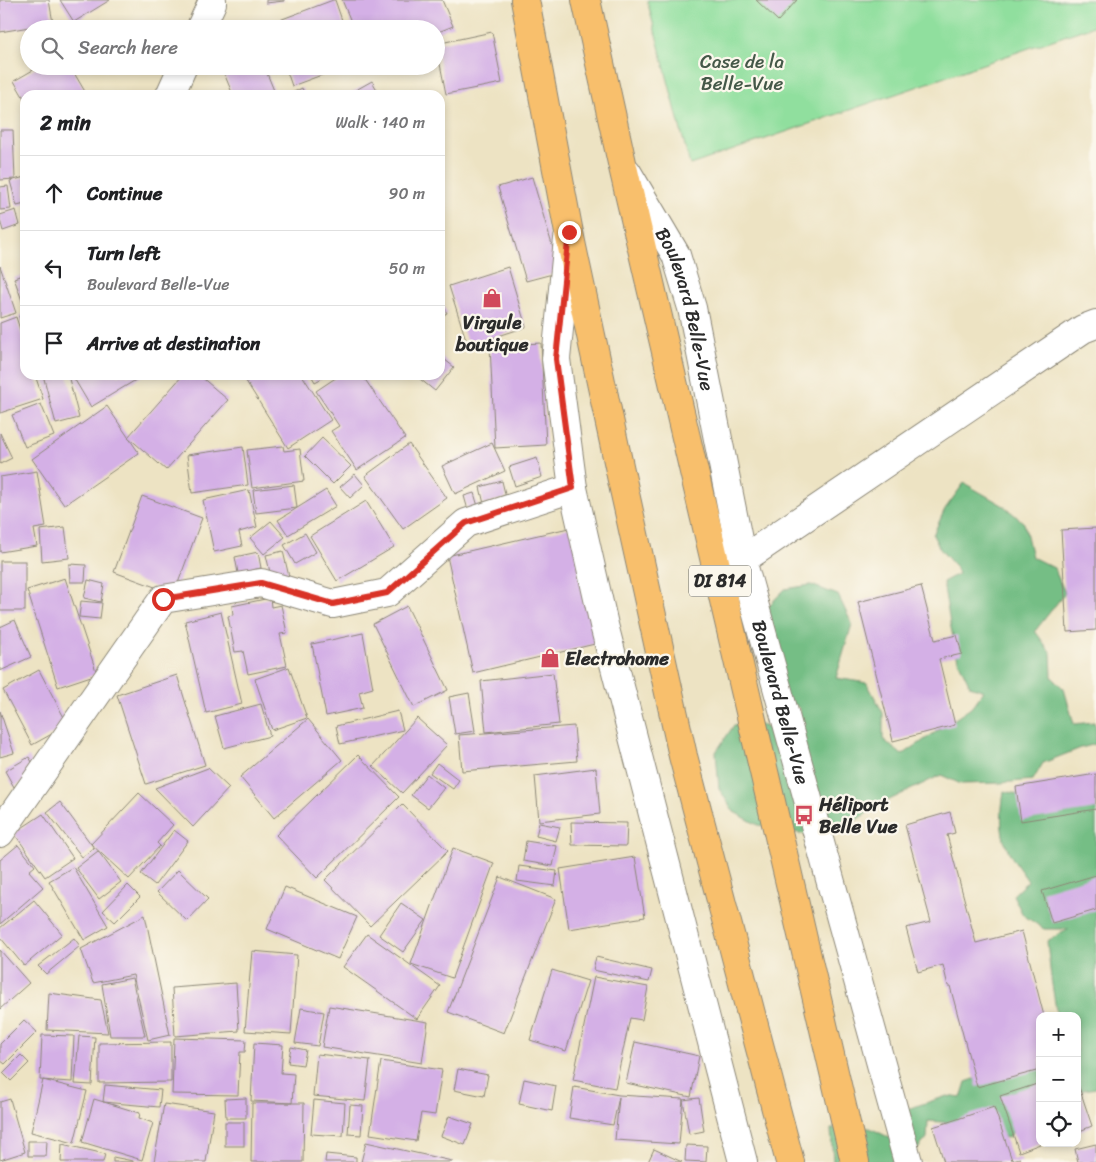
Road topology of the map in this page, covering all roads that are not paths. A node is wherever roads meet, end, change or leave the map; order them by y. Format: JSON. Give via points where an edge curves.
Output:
{"nodes":[{"id":1,"x":212,"y":0,"type":"edge"},
{"id":2,"x":525,"y":0,"type":"edge"},
{"id":3,"x":586,"y":0,"type":"edge"},
{"id":4,"x":204,"y":20,"type":"edge"},
{"id":5,"x":179,"y":75,"type":"edge"},
{"id":6,"x":172,"y":90,"type":"edge"},
{"id":7,"x":622,"y":164,"type":"junction"},
{"id":8,"x":569,"y":232,"type":"junction"},
{"id":9,"x":1096,"y":324,"type":"edge"},
{"id":10,"x":573,"y":488,"type":"junction"},
{"id":11,"x":742,"y":560,"type":"junction"},
{"id":12,"x":0,"y":833,"type":"edge"},
{"id":13,"x":743,"y":1162,"type":"edge"},
{"id":14,"x":790,"y":1162,"type":"edge"},
{"id":15,"x":855,"y":1162,"type":"edge"},
{"id":16,"x":908,"y":1162,"type":"edge"}],
"edges":[{"from":1,"to":4,"type":"street"},
{"from":2,"to":8,"type":"main road"},
{"from":3,"to":7,"type":"main road","name":"Boulevard Belle-Vue","number":"DI 814"},
{"from":5,"to":6,"type":"street"},
{"from":7,"to":11,"type":"street","name":"Boulevard Belle-Vue","via":[[676,255],[692,308]]},
{"from":7,"to":15,"type":"main road","name":"Boulevard Belle-Vue","number":"DI 814"},
{"from":8,"to":10,"type":"street","via":[[556,359]]},
{"from":8,"to":14,"type":"main road","via":[[684,756]]},
{"from":9,"to":11,"type":"street","via":[[1083,329]]},
{"from":10,"to":12,"type":"street","via":[[466,523],[387,593],[333,604],[261,583],[163,599]]},
{"from":10,"to":13,"type":"street","via":[[604,624]]},
{"from":11,"to":16,"type":"street","name":"Boulevard Belle-Vue"}]}
